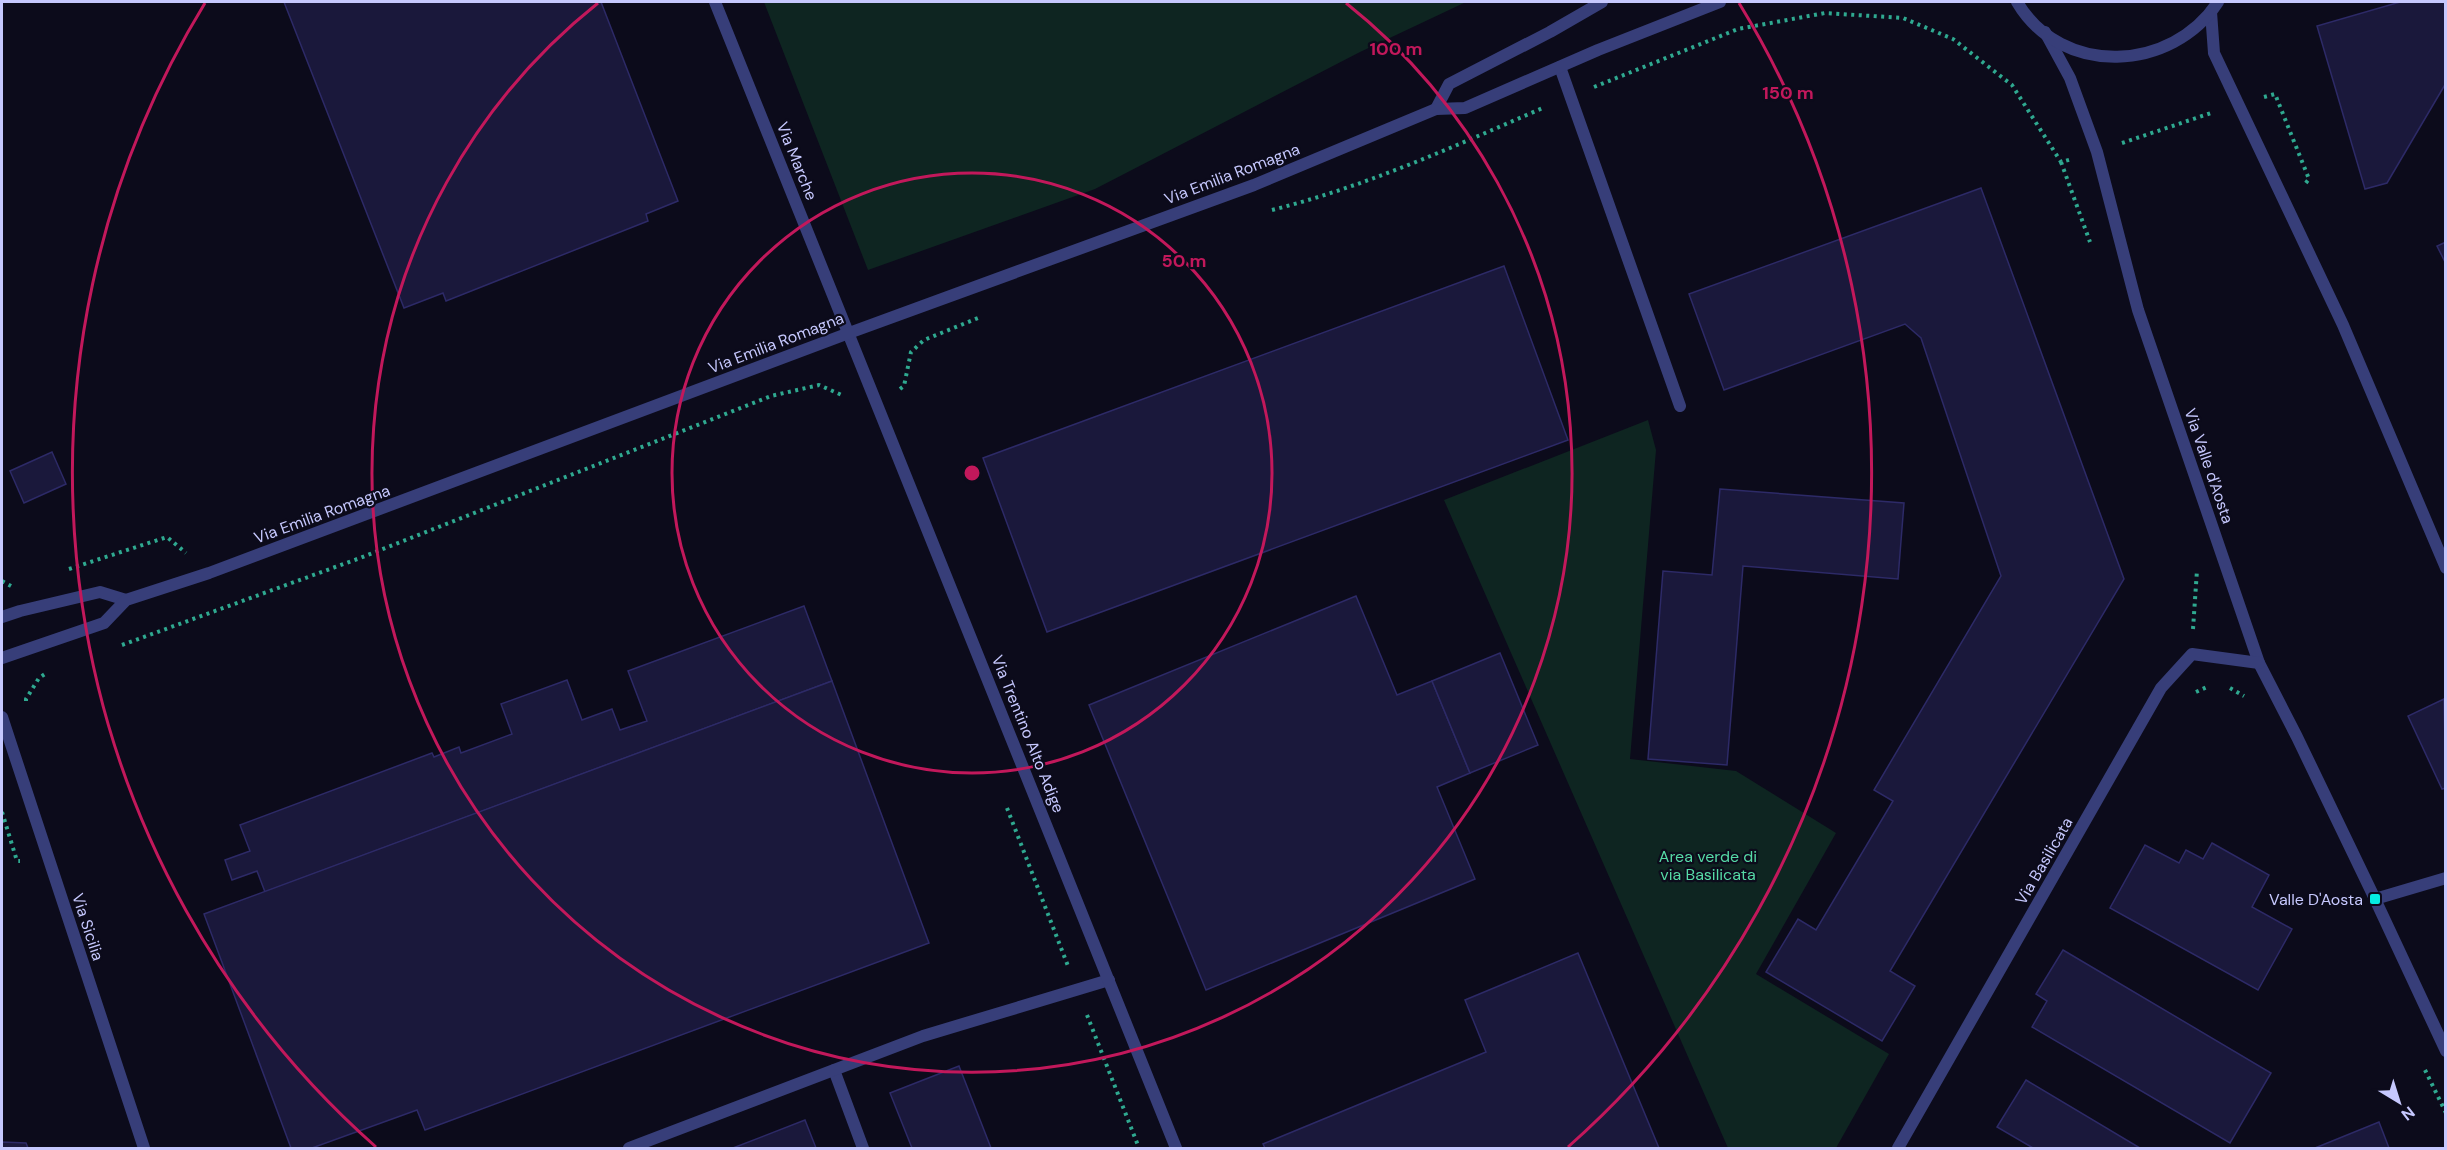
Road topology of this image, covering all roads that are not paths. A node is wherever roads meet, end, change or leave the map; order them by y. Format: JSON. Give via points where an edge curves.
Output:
{"nodes":[{"id":1,"x":715,"y":2,"type":"edge"},
{"id":2,"x":1602,"y":2,"type":"edge"},
{"id":3,"x":1720,"y":2,"type":"edge"},
{"id":4,"x":2017,"y":2,"type":"edge"},
{"id":5,"x":2215,"y":7,"type":"edge"},
{"id":6,"x":2044,"y":31,"type":"junction"},
{"id":7,"x":1560,"y":67,"type":"junction"},
{"id":8,"x":1436,"y":109,"type":"junction"},
{"id":9,"x":849,"y":333,"type":"junction"},
{"id":10,"x":1680,"y":406,"type":"dead end"},
{"id":11,"x":2445,"y":568,"type":"edge"},
{"id":12,"x":126,"y":600,"type":"junction"},
{"id":13,"x":2,"y":617,"type":"edge"},
{"id":14,"x":2,"y":658,"type":"edge"},
{"id":15,"x":2259,"y":663,"type":"junction"},
{"id":16,"x":2,"y":717,"type":"edge"},
{"id":17,"x":2445,"y":878,"type":"edge"},
{"id":18,"x":2375,"y":898,"type":"junction"},
{"id":19,"x":1109,"y":980,"type":"junction"},
{"id":20,"x":2445,"y":1051,"type":"edge"},
{"id":21,"x":834,"y":1070,"type":"junction"},
{"id":22,"x":144,"y":1149,"type":"edge"},
{"id":23,"x":629,"y":1149,"type":"edge"},
{"id":24,"x":863,"y":1149,"type":"edge"},
{"id":25,"x":1176,"y":1149,"type":"edge"},
{"id":26,"x":1898,"y":1149,"type":"edge"}],
"edges":[{"from":1,"to":9,"type":"street","name":"Via Marche"},
{"from":2,"to":8,"type":"street","via":[[1449,84]]},
{"from":3,"to":7,"type":"street","name":"Via Emilia Romagna"},
{"from":4,"to":6,"type":"street"},
{"from":5,"to":6,"type":"street","via":[[2197,27],[2162,49],[2121,57],[2080,51]]},
{"from":5,"to":11,"type":"street","via":[[2214,53],[2343,325]]},
{"from":6,"to":15,"type":"street","name":"Via Valle d'Aosta","via":[[2070,78],[2097,152],[2139,310]]},
{"from":7,"to":8,"type":"street","name":"Via Emilia Romagna","via":[[1465,108]]},
{"from":7,"to":10,"type":"street"},
{"from":8,"to":9,"type":"street","name":"Via Emilia Romagna","via":[[1254,185]]},
{"from":9,"to":12,"type":"street","name":"Via Emilia Romagna","via":[[209,573]]},
{"from":9,"to":19,"type":"street","name":"Via Trentino Alto Adige"},
{"from":12,"to":13,"type":"street","via":[[100,592]]},
{"from":12,"to":14,"type":"street","name":"Via Emilia Romagna","via":[[104,623]]},
{"from":15,"to":18,"type":"street","name":"Via Valle d'Aosta"},
{"from":15,"to":26,"type":"street","name":"Via Basilicata","via":[[2192,654],[2161,688]]},
{"from":16,"to":22,"type":"street","name":"Via Sicilia"},
{"from":17,"to":18,"type":"street"},
{"from":18,"to":20,"type":"street","name":"Via Valle d'Aosta"},
{"from":19,"to":21,"type":"street","via":[[923,1036]]},
{"from":19,"to":25,"type":"street","name":"Via Trentino Alto Adige"},
{"from":21,"to":23,"type":"street"},
{"from":21,"to":24,"type":"street"}]}
